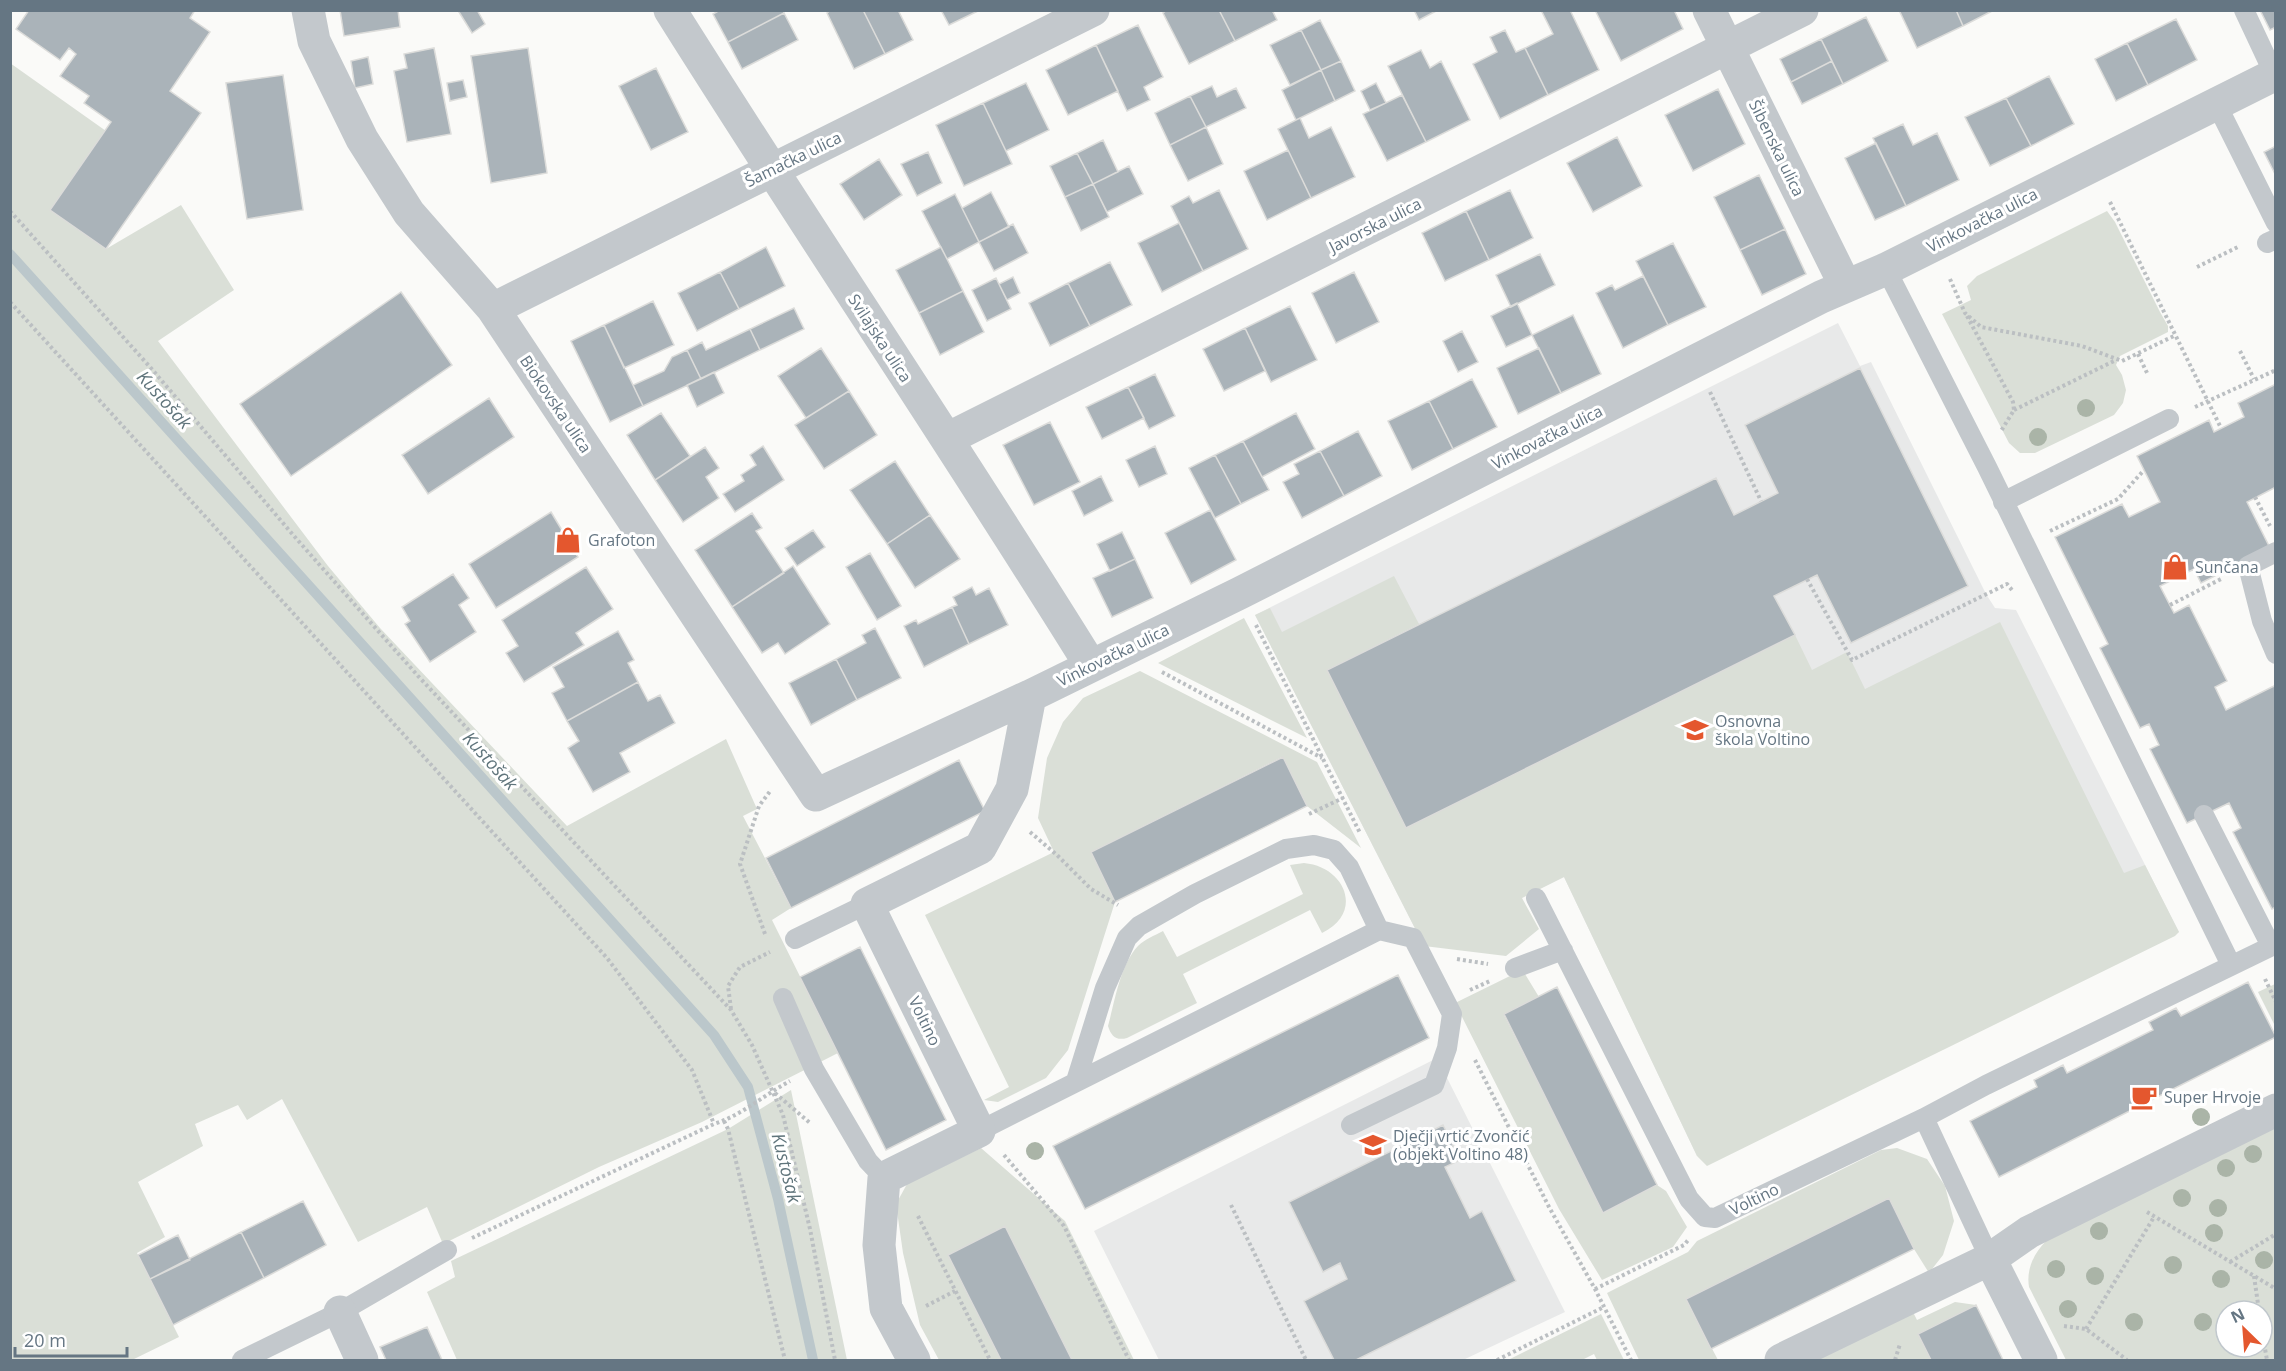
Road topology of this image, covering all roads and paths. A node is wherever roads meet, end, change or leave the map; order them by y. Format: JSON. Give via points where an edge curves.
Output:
{"nodes":[{"id":1,"x":308,"y":10,"type":"edge"},
{"id":2,"x":670,"y":10,"type":"edge"},
{"id":3,"x":1094,"y":10,"type":"edge"},
{"id":4,"x":1709,"y":10,"type":"edge"},
{"id":5,"x":1802,"y":10,"type":"edge"},
{"id":6,"x":2244,"y":10,"type":"edge"},
{"id":7,"x":1728,"y":49,"type":"junction"},
{"id":8,"x":2275,"y":74,"type":"edge"},
{"id":9,"x":2216,"y":103,"type":"junction"},
{"id":10,"x":770,"y":170,"type":"junction"},
{"id":11,"x":2110,"y":202,"type":"dead end"},
{"id":12,"x":10,"y":211,"type":"edge"},
{"id":13,"x":2276,"y":223,"type":"edge"},
{"id":14,"x":1886,"y":268,"type":"junction"},
{"id":15,"x":1950,"y":279,"type":"dead end"},
{"id":16,"x":1845,"y":285,"type":"junction"},
{"id":17,"x":10,"y":302,"type":"edge"},
{"id":18,"x":493,"y":309,"type":"junction"},
{"id":19,"x":1965,"y":313,"type":"junction"},
{"id":20,"x":2176,"y":335,"type":"junction"},
{"id":21,"x":2240,"y":351,"type":"dead end"},
{"id":22,"x":2138,"y":354,"type":"junction"},
{"id":23,"x":2117,"y":360,"type":"junction"},
{"id":24,"x":2276,"y":370,"type":"edge"},
{"id":25,"x":2148,"y":375,"type":"dead end"},
{"id":26,"x":2254,"y":379,"type":"junction"},
{"id":27,"x":1706,"y":383,"type":"dead end"},
{"id":28,"x":2209,"y":400,"type":"junction"},
{"id":29,"x":2013,"y":402,"type":"dead end"},
{"id":30,"x":2014,"y":410,"type":"dead end"},
{"id":31,"x":2169,"y":419,"type":"joint"},
{"id":32,"x":2221,"y":428,"type":"dead end"},
{"id":33,"x":947,"y":439,"type":"junction"},
{"id":34,"x":2144,"y":471,"type":"dead end"},
{"id":35,"x":2255,"y":497,"type":"dead end"},
{"id":36,"x":1761,"y":501,"type":"dead end"},
{"id":37,"x":2003,"y":502,"type":"junction"},
{"id":38,"x":2276,"y":536,"type":"edge"},
{"id":39,"x":2024,"y":543,"type":"junction"},
{"id":40,"x":2276,"y":552,"type":"edge"},
{"id":41,"x":2248,"y":566,"type":"junction"},
{"id":42,"x":1807,"y":579,"type":"dead end"},
{"id":43,"x":2007,"y":584,"type":"dead end"},
{"id":44,"x":2170,"y":605,"type":"dead end"},
{"id":45,"x":1255,"y":624,"type":"dead end"},
{"id":46,"x":2276,"y":654,"type":"edge"},
{"id":47,"x":1091,"y":666,"type":"junction"},
{"id":48,"x":1156,"y":669,"type":"dead end"},
{"id":49,"x":1030,"y":696,"type":"junction"},
{"id":50,"x":1323,"y":759,"type":"junction"},
{"id":51,"x":793,"y":761,"type":"junction"},
{"id":52,"x":816,"y":795,"type":"joint"},
{"id":53,"x":2204,"y":815,"type":"dead end"},
{"id":54,"x":1363,"y":838,"type":"dead end"},
{"id":55,"x":1057,"y":855,"type":"dead end"},
{"id":56,"x":1536,"y":898,"type":"dead end"},
{"id":57,"x":867,"y":904,"type":"junction"},
{"id":58,"x":1119,"y":905,"type":"dead end"},
{"id":59,"x":1379,"y":930,"type":"junction"},
{"id":60,"x":795,"y":939,"type":"joint"},
{"id":61,"x":767,"y":940,"type":"dead end"},
{"id":62,"x":2273,"y":945,"type":"edge"},
{"id":63,"x":1563,"y":950,"type":"junction"},
{"id":64,"x":771,"y":951,"type":"junction"},
{"id":65,"x":1421,"y":953,"type":"junction"},
{"id":66,"x":2231,"y":965,"type":"junction"},
{"id":67,"x":1515,"y":968,"type":"junction"},
{"id":68,"x":783,"y":998,"type":"joint"},
{"id":69,"x":1449,"y":1008,"type":"junction"},
{"id":70,"x":731,"y":1010,"type":"junction"},
{"id":71,"x":1076,"y":1080,"type":"junction"},
{"id":72,"x":772,"y":1090,"type":"junction"},
{"id":73,"x":2276,"y":1110,"type":"edge"},
{"id":74,"x":1924,"y":1118,"type":"junction"},
{"id":75,"x":726,"y":1120,"type":"junction"},
{"id":76,"x":714,"y":1124,"type":"junction"},
{"id":77,"x":1351,"y":1125,"type":"dead end"},
{"id":78,"x":979,"y":1131,"type":"junction"},
{"id":79,"x":890,"y":1175,"type":"junction"},
{"id":80,"x":2113,"y":1190,"type":"junction"},
{"id":81,"x":1232,"y":1204,"type":"dead end"},
{"id":82,"x":1706,"y":1217,"type":"junction"},
{"id":83,"x":2154,"y":1217,"type":"junction"},
{"id":84,"x":2276,"y":1234,"type":"edge"},
{"id":85,"x":447,"y":1250,"type":"joint"},
{"id":86,"x":1990,"y":1258,"type":"junction"},
{"id":87,"x":2230,"y":1262,"type":"junction"},
{"id":88,"x":2254,"y":1276,"type":"junction"},
{"id":89,"x":2276,"y":1288,"type":"edge"},
{"id":90,"x":1595,"y":1289,"type":"junction"},
{"id":91,"x":2257,"y":1299,"type":"edge"},
{"id":92,"x":1604,"y":1307,"type":"junction"},
{"id":93,"x":340,"y":1312,"type":"junction"},
{"id":94,"x":2022,"y":1323,"type":"junction"},
{"id":95,"x":2086,"y":1329,"type":"junction"},
{"id":96,"x":242,"y":1360,"type":"edge"},
{"id":97,"x":362,"y":1360,"type":"edge"},
{"id":98,"x":785,"y":1360,"type":"edge"},
{"id":99,"x":835,"y":1360,"type":"edge"},
{"id":100,"x":914,"y":1360,"type":"edge"},
{"id":101,"x":990,"y":1360,"type":"edge"},
{"id":102,"x":1129,"y":1360,"type":"edge"},
{"id":103,"x":1306,"y":1360,"type":"edge"},
{"id":104,"x":1497,"y":1360,"type":"edge"},
{"id":105,"x":1631,"y":1360,"type":"edge"},
{"id":106,"x":1781,"y":1360,"type":"edge"},
{"id":107,"x":2041,"y":1360,"type":"edge"},
{"id":108,"x":2127,"y":1360,"type":"edge"}],
"edges":[{"from":1,"to":18,"type":"street","name":"Biokovska ulica","via":[[314,41],[362,139],[409,213]]},
{"from":2,"to":10,"type":"street","name":"Svilajska ulica"},
{"from":3,"to":10,"type":"street","name":"Šamačka ulica"},
{"from":4,"to":7,"type":"street","name":"Šibenska ulica"},
{"from":5,"to":7,"type":"street","name":"Javorska ulica"},
{"from":6,"to":8,"type":"lane"},
{"from":7,"to":16,"type":"street","name":"Šibenska ulica"},
{"from":7,"to":33,"type":"street","name":"Javorska ulica"},
{"from":8,"to":9,"type":"street","name":"Vinkovačka ulica"},
{"from":9,"to":13,"type":"lane"},
{"from":9,"to":14,"type":"street","name":"Vinkovačka ulica"},
{"from":10,"to":18,"type":"street","name":"Šamačka ulica"},
{"from":10,"to":33,"type":"street","name":"Svilajska ulica"},
{"from":11,"to":20,"type":"path"},
{"from":12,"to":70,"type":"path","via":[[418,676]]},
{"from":14,"to":16,"type":"street","name":"Vinkovačka ulica"},
{"from":14,"to":37,"type":"lane"},
{"from":15,"to":19,"type":"path"},
{"from":16,"to":47,"type":"street","name":"Vinkovačka ulica"},
{"from":17,"to":76,"type":"path","via":[[607,958],[692,1070]]},
{"from":18,"to":51,"type":"street","name":"Biokovska ulica"},
{"from":19,"to":23,"type":"path","via":[[1981,327],[2082,345]]},
{"from":19,"to":29,"type":"path"},
{"from":20,"to":22,"type":"path"},
{"from":20,"to":28,"type":"path"},
{"from":21,"to":26,"type":"path"},
{"from":22,"to":23,"type":"path"},
{"from":22,"to":25,"type":"path"},
{"from":23,"to":30,"type":"path"},
{"from":24,"to":26,"type":"path"},
{"from":26,"to":28,"type":"path"},
{"from":27,"to":36,"type":"path"},
{"from":28,"to":31,"type":"path"},
{"from":28,"to":32,"type":"path"},
{"from":31,"to":37,"type":"lane"},
{"from":33,"to":47,"type":"street","name":"Svilajska ulica"},
{"from":34,"to":39,"type":"path","via":[[2118,499]]},
{"from":35,"to":38,"type":"path"},
{"from":37,"to":39,"type":"lane"},
{"from":39,"to":66,"type":"lane"},
{"from":40,"to":41,"type":"lane"},
{"from":41,"to":44,"type":"path"},
{"from":41,"to":46,"type":"lane","via":[[2262,621]]},
{"from":42,"to":43,"type":"path","via":[[1852,660]]},
{"from":45,"to":50,"type":"path"},
{"from":47,"to":49,"type":"street","name":"Vinkovačka ulica"},
{"from":48,"to":50,"type":"path"},
{"from":49,"to":52,"type":"street","name":"Vinkovačka ulica"},
{"from":49,"to":57,"type":"street","via":[[1012,789],[980,848]]},
{"from":50,"to":54,"type":"path"},
{"from":51,"to":52,"type":"street","name":"Biokovska ulica"},
{"from":51,"to":61,"type":"path","via":[[759,806],[740,864]]},
{"from":53,"to":62,"type":"lane"},
{"from":55,"to":58,"type":"path","via":[[1091,889]]},
{"from":56,"to":63,"type":"lane"},
{"from":57,"to":60,"type":"lane"},
{"from":57,"to":78,"type":"street","name":"Voltino"},
{"from":59,"to":65,"type":"lane","via":[[1413,938]]},
{"from":59,"to":71,"type":"lane"},
{"from":59,"to":71,"type":"lane","via":[[1349,867],[1334,850],[1314,845],[1286,849],[1215,884],[1139,926],[1127,938],[1105,988]]},
{"from":60,"to":64,"type":"path"},
{"from":62,"to":66,"type":"lane","name":"Voltino"},
{"from":63,"to":67,"type":"lane"},
{"from":63,"to":82,"type":"lane","via":[[1689,1199]]},
{"from":64,"to":68,"type":"path"},
{"from":64,"to":70,"type":"path","via":[[740,967],[728,987]]},
{"from":65,"to":67,"type":"path"},
{"from":65,"to":69,"type":"lane"},
{"from":66,"to":74,"type":"lane","name":"Voltino"},
{"from":67,"to":69,"type":"path"},
{"from":68,"to":79,"type":"lane","via":[[814,1069],[868,1161]]},
{"from":69,"to":77,"type":"lane","via":[[1447,1048],[1434,1085]]},
{"from":69,"to":90,"type":"path","via":[[1549,1207]]},
{"from":70,"to":72,"type":"path"},
{"from":71,"to":78,"type":"lane"},
{"from":72,"to":75,"type":"path"},
{"from":72,"to":99,"type":"path","via":[[783,1115],[805,1208]]},
{"from":73,"to":80,"type":"street"},
{"from":74,"to":82,"type":"lane","name":"Voltino","via":[[1715,1218]]},
{"from":74,"to":86,"type":"lane"},
{"from":75,"to":76,"type":"path"},
{"from":75,"to":98,"type":"path"},
{"from":76,"to":85,"type":"path"},
{"from":78,"to":79,"type":"street"},
{"from":78,"to":102,"type":"path","via":[[1064,1226]]},
{"from":79,"to":100,"type":"street","via":[[879,1245],[886,1308]]},
{"from":79,"to":101,"type":"path"},
{"from":80,"to":83,"type":"path"},
{"from":80,"to":86,"type":"street","via":[[2029,1232]]},
{"from":81,"to":103,"type":"path"},
{"from":82,"to":90,"type":"path","via":[[1684,1245]]},
{"from":83,"to":87,"type":"path"},
{"from":83,"to":95,"type":"path"},
{"from":84,"to":87,"type":"path"},
{"from":85,"to":93,"type":"lane"},
{"from":86,"to":94,"type":"street"},
{"from":86,"to":106,"type":"street"},
{"from":87,"to":88,"type":"path"},
{"from":88,"to":89,"type":"path"},
{"from":88,"to":91,"type":"path"},
{"from":90,"to":92,"type":"path"},
{"from":92,"to":104,"type":"path"},
{"from":92,"to":105,"type":"path"},
{"from":93,"to":96,"type":"lane"},
{"from":93,"to":97,"type":"street"},
{"from":94,"to":95,"type":"path"},
{"from":94,"to":107,"type":"street"},
{"from":95,"to":108,"type":"path"}]}
